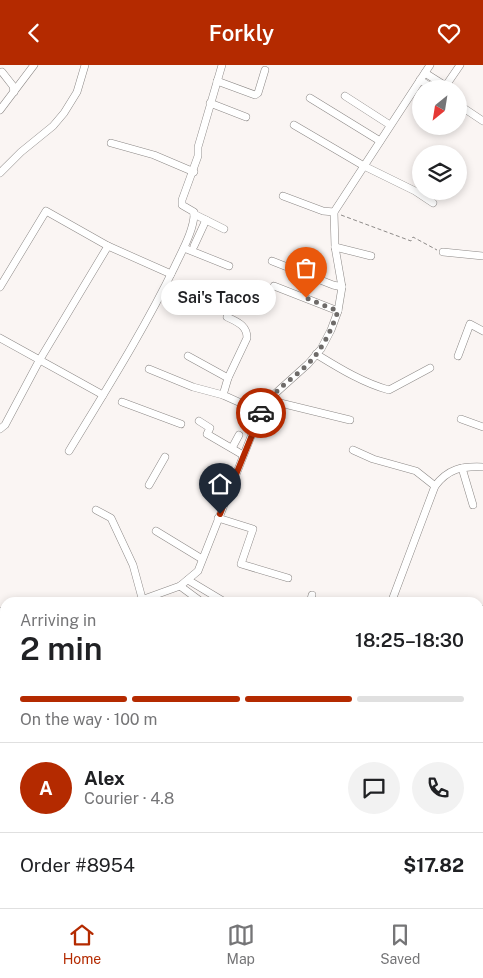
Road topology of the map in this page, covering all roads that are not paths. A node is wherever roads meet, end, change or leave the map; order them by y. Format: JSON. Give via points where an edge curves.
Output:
{"nodes":[{"id":1,"x":34,"y":65,"type":"edge"},
{"id":2,"x":85,"y":65,"type":"edge"},
{"id":3,"x":222,"y":65,"type":"edge"},
{"id":4,"x":430,"y":65,"type":"edge"},
{"id":5,"x":460,"y":65,"type":"edge"},
{"id":6,"x":265,"y":71,"type":"dead end"},
{"id":7,"x":2,"y":72,"type":"dead end"},
{"id":8,"x":422,"y":76,"type":"junction"},
{"id":9,"x":426,"y":80,"type":"edge"},
{"id":10,"x":217,"y":81,"type":"junction"},
{"id":11,"x":14,"y":92,"type":"junction"},
{"id":12,"x":345,"y":96,"type":"dead end"},
{"id":13,"x":310,"y":98,"type":"dead end"},
{"id":14,"x":210,"y":103,"type":"junction"},
{"id":15,"x":0,"y":110,"type":"edge"},
{"id":16,"x":468,"y":111,"type":"edge"},
{"id":17,"x":246,"y":117,"type":"dead end"},
{"id":18,"x":483,"y":121,"type":"edge"},
{"id":19,"x":294,"y":125,"type":"dead end"},
{"id":20,"x":390,"y":125,"type":"junction"},
{"id":21,"x":380,"y":141,"type":"junction"},
{"id":22,"x":111,"y":143,"type":"dead end"},
{"id":23,"x":364,"y":166,"type":"junction"},
{"id":24,"x":194,"y":172,"type":"junction"},
{"id":25,"x":0,"y":173,"type":"edge"},
{"id":26,"x":283,"y":196,"type":"dead end"},
{"id":27,"x":433,"y":203,"type":"dead end"},
{"id":28,"x":334,"y":212,"type":"junction"},
{"id":29,"x":194,"y":214,"type":"junction"},
{"id":30,"x":206,"y":220,"type":"junction"},
{"id":31,"x":224,"y":229,"type":"dead end"},
{"id":32,"x":108,"y":246,"type":"junction"},
{"id":33,"x":194,"y":246,"type":"dead end"},
{"id":34,"x":335,"y":247,"type":"junction"},
{"id":35,"x":184,"y":248,"type":"junction"},
{"id":36,"x":442,"y":252,"type":"road end"},
{"id":37,"x":371,"y":256,"type":"dead end"},
{"id":38,"x":483,"y":256,"type":"edge"},
{"id":39,"x":272,"y":261,"type":"dead end"},
{"id":40,"x":229,"y":266,"type":"dead end"},
{"id":41,"x":171,"y":274,"type":"junction"},
{"id":42,"x":274,"y":286,"type":"dead end"},
{"id":43,"x":0,"y":287,"type":"edge"},
{"id":44,"x":342,"y":287,"type":"junction"},
{"id":45,"x":338,"y":311,"type":"junction"},
{"id":46,"x":227,"y":317,"type":"dead end"},
{"id":47,"x":483,"y":331,"type":"edge"},
{"id":48,"x":0,"y":338,"type":"edge"},
{"id":49,"x":316,"y":354,"type":"junction"},
{"id":50,"x":188,"y":356,"type":"dead end"},
{"id":51,"x":458,"y":356,"type":"dead end"},
{"id":52,"x":39,"y":361,"type":"junction"},
{"id":53,"x":430,"y":368,"type":"dead end"},
{"id":54,"x":149,"y":369,"type":"dead end"},
{"id":55,"x":228,"y":378,"type":"junction"},
{"id":56,"x":103,"y":395,"type":"junction"},
{"id":57,"x":222,"y":395,"type":"junction"},
{"id":58,"x":268,"y":399,"type":"junction"},
{"id":59,"x":122,"y":403,"type":"dead end"},
{"id":60,"x":261,"y":412,"type":"junction"},
{"id":61,"x":462,"y":419,"type":"dead end"},
{"id":62,"x":350,"y":420,"type":"dead end"},
{"id":63,"x":198,"y":421,"type":"dead end"},
{"id":64,"x":181,"y":424,"type":"dead end"},
{"id":65,"x":483,"y":427,"type":"edge"},
{"id":66,"x":0,"y":429,"type":"edge"},
{"id":67,"x":239,"y":435,"type":"dead end"},
{"id":68,"x":232,"y":449,"type":"junction"},
{"id":69,"x":353,"y":450,"type":"dead end"},
{"id":70,"x":69,"y":451,"type":"dead end"},
{"id":71,"x":243,"y":455,"type":"junction"},
{"id":72,"x":165,"y":457,"type":"dead end"},
{"id":73,"x":483,"y":467,"type":"edge"},
{"id":74,"x":462,"y":468,"type":"junction"},
{"id":75,"x":149,"y":485,"type":"dead end"},
{"id":76,"x":435,"y":486,"type":"junction"},
{"id":77,"x":473,"y":505,"type":"dead end"},
{"id":78,"x":96,"y":510,"type":"dead end"},
{"id":79,"x":218,"y":518,"type":"junction"},
{"id":80,"x":156,"y":531,"type":"dead end"},
{"id":81,"x":202,"y":559,"type":"junction"},
{"id":82,"x":288,"y":578,"type":"dead end"},
{"id":83,"x":188,"y":580,"type":"junction"},
{"id":84,"x":180,"y":586,"type":"junction"},
{"id":85,"x":141,"y":597,"type":"edge"},
{"id":86,"x":148,"y":597,"type":"edge"},
{"id":87,"x":195,"y":597,"type":"edge"},
{"id":88,"x":216,"y":597,"type":"edge"},
{"id":89,"x":394,"y":597,"type":"edge"}],
"edges":[{"from":1,"to":11,"type":"street"},
{"from":2,"to":25,"type":"street","via":[[77,92],[64,113]]},
{"from":3,"to":10,"type":"street"},
{"from":4,"to":8,"type":"street"},
{"from":5,"to":8,"type":"street","via":[[444,85]]},
{"from":6,"to":10,"type":"street","via":[[255,95]]},
{"from":7,"to":11,"type":"street"},
{"from":8,"to":9,"type":"street"},
{"from":8,"to":20,"type":"street"},
{"from":10,"to":14,"type":"street"},
{"from":11,"to":15,"type":"street"},
{"from":12,"to":20,"type":"street"},
{"from":13,"to":21,"type":"street"},
{"from":14,"to":17,"type":"street"},
{"from":14,"to":24,"type":"street"},
{"from":16,"to":18,"type":"street"},
{"from":19,"to":23,"type":"street"},
{"from":20,"to":21,"type":"street"},
{"from":21,"to":23,"type":"street"},
{"from":22,"to":24,"type":"street","via":[[154,155]]},
{"from":23,"to":27,"type":"street"},
{"from":23,"to":28,"type":"street"},
{"from":24,"to":29,"type":"street","via":[[182,200],[182,205]]},
{"from":26,"to":28,"type":"street"},
{"from":28,"to":34,"type":"street"},
{"from":29,"to":30,"type":"street"},
{"from":29,"to":35,"type":"street"},
{"from":30,"to":31,"type":"street"},
{"from":30,"to":33,"type":"street"},
{"from":32,"to":41,"type":"street"},
{"from":32,"to":43,"type":"street","via":[[46,211]]},
{"from":32,"to":52,"type":"street"},
{"from":34,"to":37,"type":"street"},
{"from":34,"to":44,"type":"street"},
{"from":35,"to":40,"type":"street"},
{"from":35,"to":41,"type":"street"},
{"from":36,"to":38,"type":"street"},
{"from":39,"to":44,"type":"street"},
{"from":41,"to":56,"type":"street"},
{"from":42,"to":45,"type":"street"},
{"from":44,"to":45,"type":"street"},
{"from":45,"to":49,"type":"street"},
{"from":46,"to":55,"type":"street","via":[[247,332]]},
{"from":47,"to":51,"type":"street","via":[[470,324]]},
{"from":48,"to":52,"type":"street"},
{"from":49,"to":53,"type":"street","via":[[344,371],[390,390]]},
{"from":49,"to":58,"type":"street"},
{"from":50,"to":55,"type":"street"},
{"from":52,"to":56,"type":"street"},
{"from":52,"to":66,"type":"street"},
{"from":54,"to":57,"type":"street"},
{"from":55,"to":57,"type":"street"},
{"from":56,"to":70,"type":"street"},
{"from":57,"to":60,"type":"street"},
{"from":58,"to":60,"type":"street"},
{"from":58,"to":62,"type":"street"},
{"from":59,"to":64,"type":"street"},
{"from":60,"to":71,"type":"street"},
{"from":61,"to":65,"type":"street"},
{"from":63,"to":68,"type":"street","via":[[210,428],[207,434]]},
{"from":67,"to":68,"type":"street"},
{"from":68,"to":71,"type":"street"},
{"from":69,"to":76,"type":"street","via":[[416,471]]},
{"from":71,"to":79,"type":"street"},
{"from":72,"to":75,"type":"street"},
{"from":73,"to":74,"type":"street"},
{"from":74,"to":76,"type":"street","via":[[443,475]]},
{"from":74,"to":77,"type":"street"},
{"from":76,"to":89,"type":"street"},
{"from":78,"to":85,"type":"street","via":[[111,518],[133,565]]},
{"from":79,"to":81,"type":"street"},
{"from":79,"to":82,"type":"street","via":[[253,529],[242,564]]},
{"from":80,"to":81,"type":"street"},
{"from":81,"to":83,"type":"street","via":[[198,571]]},
{"from":83,"to":84,"type":"street"},
{"from":83,"to":88,"type":"street"},
{"from":84,"to":86,"type":"street"},
{"from":84,"to":87,"type":"street"}]}
